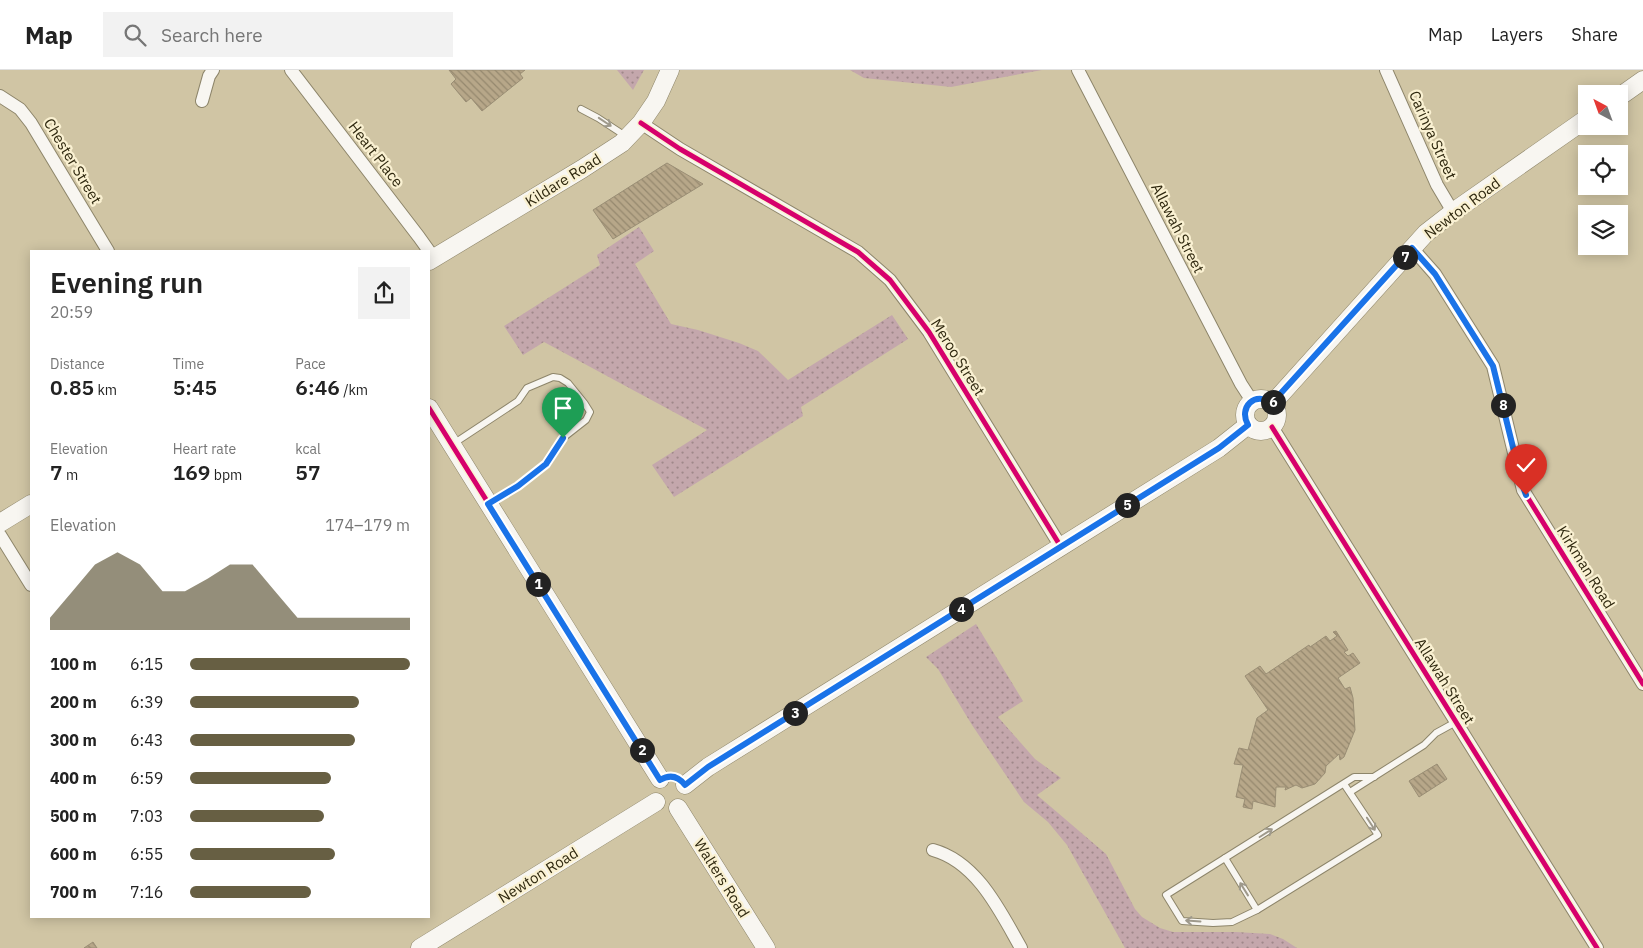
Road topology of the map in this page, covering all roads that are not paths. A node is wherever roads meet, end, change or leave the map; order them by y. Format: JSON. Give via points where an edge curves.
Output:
{"nodes":[{"id":1,"x":213,"y":70,"type":"edge"},
{"id":2,"x":291,"y":70,"type":"edge"},
{"id":3,"x":670,"y":70,"type":"edge"},
{"id":4,"x":1078,"y":70,"type":"edge"},
{"id":5,"x":1386,"y":70,"type":"edge"},
{"id":6,"x":1643,"y":80,"type":"edge"},
{"id":7,"x":1628,"y":91,"type":"edge"},
{"id":8,"x":0,"y":96,"type":"edge"},
{"id":9,"x":202,"y":101,"type":"dead end"},
{"id":10,"x":581,"y":109,"type":"dead end"},
{"id":11,"x":641,"y":123,"type":"junction"},
{"id":12,"x":1578,"y":125,"type":"edge"},
{"id":13,"x":627,"y":138,"type":"junction"},
{"id":14,"x":1453,"y":212,"type":"junction"},
{"id":15,"x":1412,"y":248,"type":"junction"},
{"id":16,"x":107,"y":250,"type":"edge"},
{"id":17,"x":426,"y":250,"type":"edge"},
{"id":18,"x":431,"y":260,"type":"edge"},
{"id":19,"x":1252,"y":401,"type":"junction"},
{"id":20,"x":1272,"y":403,"type":"junction"},
{"id":21,"x":430,"y":410,"type":"edge"},
{"id":22,"x":1248,"y":425,"type":"junction"},
{"id":23,"x":1272,"y":427,"type":"junction"},
{"id":24,"x":452,"y":445,"type":"junction"},
{"id":25,"x":488,"y":504,"type":"junction"},
{"id":26,"x":30,"y":505,"type":"edge"},
{"id":27,"x":0,"y":523,"type":"edge"},
{"id":28,"x":0,"y":535,"type":"edge"},
{"id":29,"x":1061,"y":547,"type":"junction"},
{"id":30,"x":30,"y":583,"type":"edge"},
{"id":31,"x":1643,"y":684,"type":"edge"},
{"id":32,"x":1456,"y":722,"type":"junction"},
{"id":33,"x":1374,"y":777,"type":"junction"},
{"id":34,"x":660,"y":780,"type":"junction"},
{"id":35,"x":1344,"y":784,"type":"junction"},
{"id":36,"x":685,"y":785,"type":"junction"},
{"id":37,"x":1350,"y":792,"type":"junction"},
{"id":38,"x":656,"y":802,"type":"junction"},
{"id":39,"x":678,"y":808,"type":"junction"},
{"id":40,"x":933,"y":850,"type":"dead end"},
{"id":41,"x":1225,"y":858,"type":"junction"},
{"id":42,"x":1257,"y":910,"type":"junction"},
{"id":43,"x":420,"y":948,"type":"edge"},
{"id":44,"x":766,"y":948,"type":"edge"},
{"id":45,"x":1021,"y":948,"type":"edge"},
{"id":46,"x":1597,"y":948,"type":"edge"}],
"edges":[{"from":1,"to":9,"type":"street","via":[[208,76]]},
{"from":2,"to":17,"type":"street","name":"Heart Place"},
{"from":3,"to":11,"type":"main road","name":"Kildare Road","via":[[656,101]]},
{"from":4,"to":19,"type":"street","name":"Allawah Street"},
{"from":5,"to":14,"type":"street","name":"Carinya Street","via":[[1437,185]]},
{"from":6,"to":7,"type":"main road"},
{"from":8,"to":16,"type":"street","name":"Chester Street","via":[[20,109],[31,122]]},
{"from":10,"to":13,"type":"lane","one_way":true},
{"from":11,"to":13,"type":"main road","name":"Kildare Road"},
{"from":11,"to":29,"type":"street","name":"Meroo Street","via":[[858,252],[890,280],[929,332]]},
{"from":12,"to":14,"type":"main road","name":"Newton Road"},
{"from":13,"to":18,"type":"main road","name":"Kildare Road","via":[[582,169]]},
{"from":14,"to":15,"type":"main road","name":"Newton Road"},
{"from":15,"to":20,"type":"main road","name":"Newton Road"},
{"from":15,"to":31,"type":"street","name":"Kirkman Road","via":[[1435,274],[1493,366],[1523,490]]},
{"from":19,"to":20,"type":"main road","via":[[1262,398]]},
{"from":19,"to":22,"type":"main road","via":[[1244,415]]},
{"from":20,"to":23,"type":"main road","via":[[1278,416]]},
{"from":21,"to":24,"type":"main road"},
{"from":22,"to":23,"type":"main road","via":[[1261,431]]},
{"from":22,"to":29,"type":"main road","via":[[1219,448]]},
{"from":23,"to":32,"type":"street","name":"Allawah Street"},
{"from":24,"to":25,"type":"main road"},
{"from":24,"to":25,"type":"lane","via":[[518,400],[528,388],[553,377],[568,383],[590,412],[586,420],[563,438],[546,464]]},
{"from":25,"to":34,"type":"main road"},
{"from":26,"to":27,"type":"main road"},
{"from":28,"to":30,"type":"street"},
{"from":29,"to":36,"type":"main road","via":[[724,757]]},
{"from":32,"to":33,"type":"lane"},
{"from":32,"to":46,"type":"street","name":"Allawah Street"},
{"from":33,"to":35,"type":"lane","via":[[1354,777]]},
{"from":33,"to":37,"type":"lane"},
{"from":34,"to":36,"type":"main road","via":[[674,776]]},
{"from":34,"to":38,"type":"main road","via":[[654,787]]},
{"from":35,"to":37,"type":"lane"},
{"from":41,"to":35,"type":"lane","one_way":true},
{"from":36,"to":39,"type":"main road","via":[[685,800]]},
{"from":37,"to":42,"type":"lane","one_way":true,"via":[[1378,835]]},
{"from":38,"to":39,"type":"main road","via":[[668,810]]},
{"from":38,"to":43,"type":"main road","name":"Newton Road"},
{"from":39,"to":44,"type":"main road","name":"Walters Road"},
{"from":40,"to":45,"type":"street","via":[[952,858],[978,880],[993,898]]},
{"from":42,"to":41,"type":"lane","one_way":true},
{"from":42,"to":41,"type":"lane","one_way":true,"via":[[1232,922],[1182,921],[1166,895]]}]}
